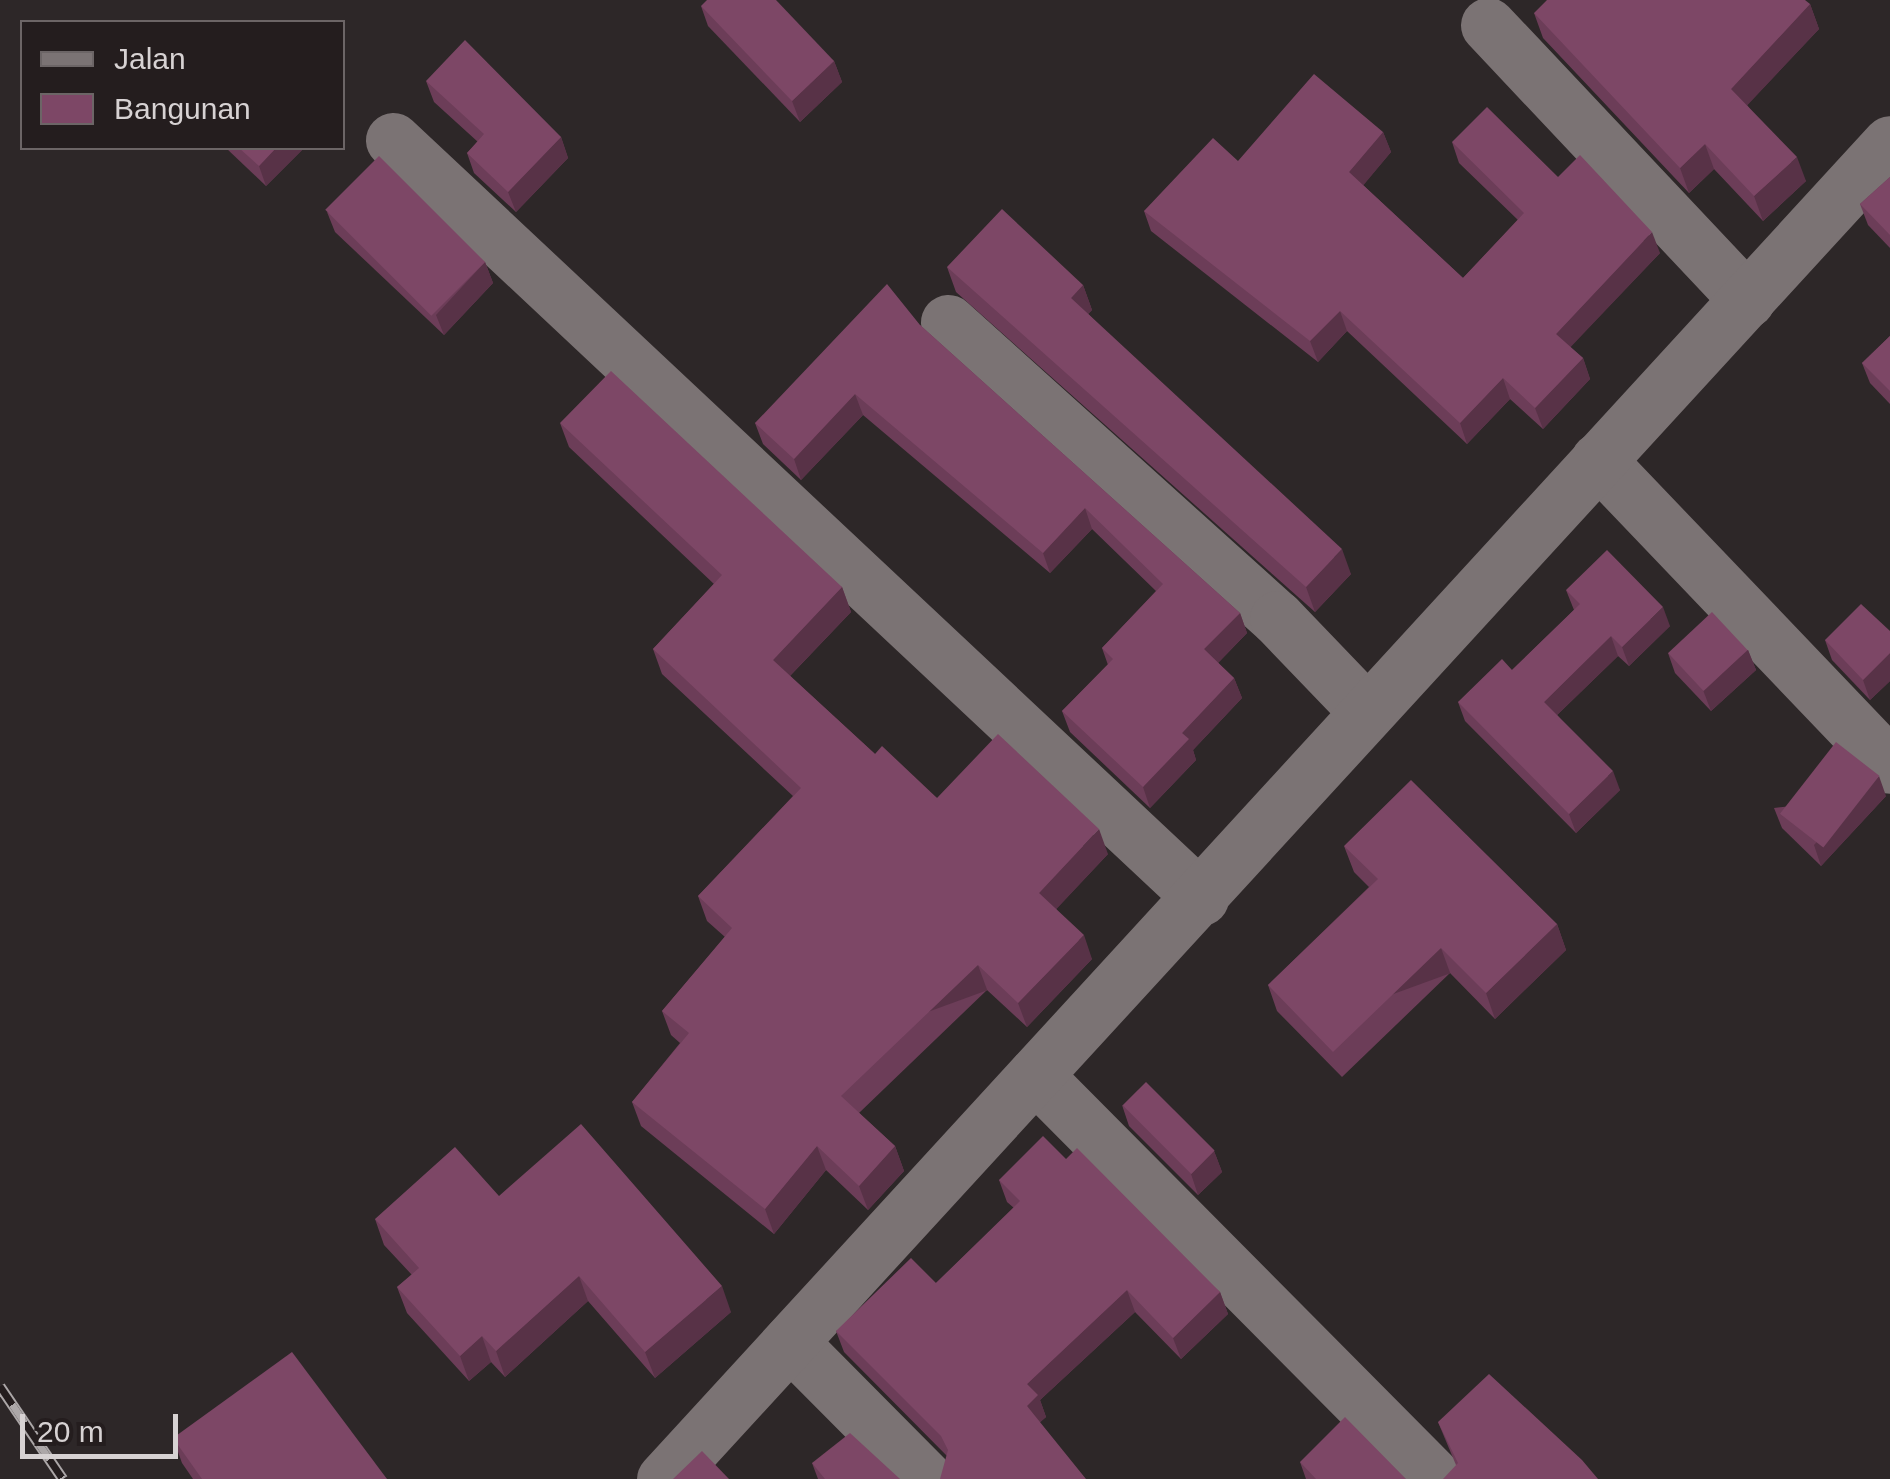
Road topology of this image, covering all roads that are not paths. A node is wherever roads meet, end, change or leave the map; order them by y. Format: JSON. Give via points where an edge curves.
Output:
{"nodes":[{"id":1,"x":1488,"y":24,"type":"dead end"},
{"id":2,"x":393,"y":140,"type":"dead end"},
{"id":3,"x":1890,"y":143,"type":"edge"},
{"id":4,"x":1746,"y":300,"type":"junction"},
{"id":5,"x":948,"y":322,"type":"dead end"},
{"id":6,"x":1598,"y":460,"type":"junction"},
{"id":7,"x":1367,"y":712,"type":"junction"},
{"id":8,"x":1890,"y":766,"type":"edge"},
{"id":9,"x":1201,"y":898,"type":"junction"},
{"id":10,"x":1035,"y":1075,"type":"junction"},
{"id":11,"x":790,"y":1342,"type":"junction"},
{"id":12,"x":664,"y":1479,"type":"edge"},
{"id":13,"x":926,"y":1479,"type":"edge"},
{"id":14,"x":1436,"y":1479,"type":"edge"}],
"edges":[{"from":1,"to":4,"type":"street"},
{"from":2,"to":9,"type":"street"},
{"from":3,"to":4,"type":"street"},
{"from":4,"to":6,"type":"street"},
{"from":5,"to":7,"type":"street","via":[[1277,618]]},
{"from":6,"to":7,"type":"street"},
{"from":6,"to":8,"type":"street"},
{"from":7,"to":9,"type":"street"},
{"from":9,"to":10,"type":"street"},
{"from":10,"to":11,"type":"street"},
{"from":10,"to":14,"type":"street"},
{"from":11,"to":12,"type":"street"},
{"from":11,"to":13,"type":"street"}]}
